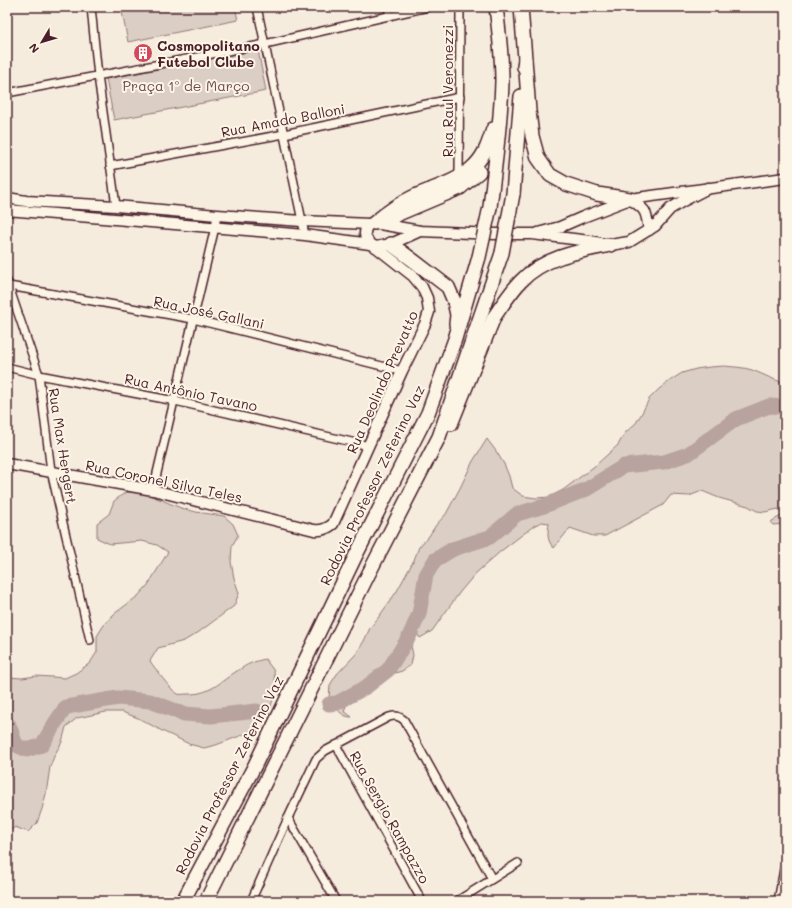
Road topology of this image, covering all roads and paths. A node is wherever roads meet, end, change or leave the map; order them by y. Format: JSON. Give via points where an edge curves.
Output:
{"nodes":[{"id":1,"x":90,"y":7,"type":"edge"},
{"id":2,"x":257,"y":7,"type":"edge"},
{"id":3,"x":388,"y":7,"type":"edge"},
{"id":4,"x":428,"y":7,"type":"edge"},
{"id":5,"x":458,"y":7,"type":"edge"},
{"id":6,"x":496,"y":7,"type":"edge"},
{"id":7,"x":521,"y":7,"type":"edge"},
{"id":8,"x":390,"y":16,"type":"junction"},
{"id":9,"x":265,"y":44,"type":"junction"},
{"id":10,"x":525,"y":58,"type":"junction"},
{"id":11,"x":98,"y":76,"type":"junction"},
{"id":12,"x":7,"y":93,"type":"edge"},
{"id":13,"x":460,"y":97,"type":"junction"},
{"id":14,"x":500,"y":106,"type":"junction"},
{"id":15,"x":284,"y":134,"type":"junction"},
{"id":16,"x":496,"y":150,"type":"junction"},
{"id":17,"x":110,"y":166,"type":"junction"},
{"id":18,"x":459,"y":177,"type":"junction"},
{"id":19,"x":785,"y":178,"type":"edge"},
{"id":20,"x":708,"y":188,"type":"junction"},
{"id":21,"x":7,"y":198,"type":"edge"},
{"id":22,"x":630,"y":199,"type":"junction"},
{"id":23,"x":116,"y":206,"type":"junction"},
{"id":24,"x":7,"y":210,"type":"edge"},
{"id":25,"x":217,"y":215,"type":"junction"},
{"id":26,"x":302,"y":221,"type":"junction"},
{"id":27,"x":376,"y":224,"type":"junction"},
{"id":28,"x":215,"y":227,"type":"junction"},
{"id":29,"x":649,"y":230,"type":"junction"},
{"id":30,"x":420,"y":231,"type":"junction"},
{"id":31,"x":532,"y":234,"type":"junction"},
{"id":32,"x":305,"y":235,"type":"junction"},
{"id":33,"x":390,"y":244,"type":"junction"},
{"id":34,"x":373,"y":245,"type":"junction"},
{"id":35,"x":610,"y":245,"type":"junction"},
{"id":36,"x":8,"y":284,"type":"edge"},
{"id":37,"x":193,"y":320,"type":"junction"},
{"id":38,"x":455,"y":339,"type":"junction"},
{"id":39,"x":7,"y":367,"type":"edge"},
{"id":40,"x":402,"y":371,"type":"junction"},
{"id":41,"x":39,"y":375,"type":"junction"},
{"id":42,"x":175,"y":401,"type":"junction"},
{"id":43,"x":439,"y":437,"type":"junction"},
{"id":44,"x":369,"y":446,"type":"junction"},
{"id":45,"x":7,"y":464,"type":"edge"},
{"id":46,"x":51,"y":471,"type":"junction"},
{"id":47,"x":153,"y":490,"type":"junction"},
{"id":48,"x":314,"y":530,"type":"joint"},
{"id":49,"x":90,"y":640,"type":"dead end"},
{"id":50,"x":336,"y":745,"type":"junction"},
{"id":51,"x":288,"y":818,"type":"junction"},
{"id":52,"x":518,"y":863,"type":"dead end"},
{"id":53,"x":785,"y":864,"type":"edge"},
{"id":54,"x":492,"y":879,"type":"junction"},
{"id":55,"x":183,"y":901,"type":"edge"},
{"id":56,"x":206,"y":901,"type":"edge"},
{"id":57,"x":251,"y":901,"type":"edge"},
{"id":58,"x":336,"y":901,"type":"edge"},
{"id":59,"x":422,"y":901,"type":"edge"},
{"id":60,"x":457,"y":901,"type":"edge"},
{"id":61,"x":778,"y":901,"type":"edge"}],
"edges":[{"from":1,"to":11,"type":"street"},
{"from":2,"to":9,"type":"street"},
{"from":3,"to":8,"type":"street"},
{"from":4,"to":8,"type":"street"},
{"from":5,"to":13,"type":"street","name":"Rua Raul Veronezzi"},
{"from":6,"to":14,"type":"highway","name":"Rodovia Professor Zeferino Vaz","via":[[502,81]]},
{"from":7,"to":10,"type":"highway"},
{"from":8,"to":9,"type":"street"},
{"from":9,"to":11,"type":"street"},
{"from":9,"to":15,"type":"street"},
{"from":10,"to":22,"type":"highway","via":[[532,136],[538,158],[550,175],[566,184],[597,194]]},
{"from":10,"to":43,"type":"highway","bridge":true,"via":[[513,194],[502,253]]},
{"from":11,"to":12,"type":"street"},
{"from":11,"to":17,"type":"street"},
{"from":13,"to":15,"type":"street","name":"Rua Amado Balloni"},
{"from":13,"to":18,"type":"street","name":"Rua Raul Veronezzi"},
{"from":14,"to":16,"type":"highway","name":"Rodovia Professor Zeferino Vaz"},
{"from":14,"to":18,"type":"highway","via":[[484,154],[475,165]]},
{"from":15,"to":17,"type":"street","name":"Rua Amado Balloni"},
{"from":15,"to":26,"type":"street"},
{"from":16,"to":27,"type":"highway","via":[[475,176],[460,188]]},
{"from":16,"to":38,"type":"highway","name":"Rodovia Professor Zeferino Vaz","bridge":true,"via":[[490,207],[480,258]]},
{"from":17,"to":23,"type":"street"},
{"from":18,"to":27,"type":"highway","via":[[394,207]]},
{"from":19,"to":20,"type":"street"},
{"from":20,"to":22,"type":"street"},
{"from":20,"to":29,"type":"street","via":[[670,209]]},
{"from":21,"to":23,"type":"street"},
{"from":22,"to":29,"type":"street","via":[[643,208]]},
{"from":22,"to":31,"type":"street","via":[[560,227]]},
{"from":23,"to":25,"type":"street"},
{"from":24,"to":28,"type":"street"},
{"from":25,"to":26,"type":"street"},
{"from":25,"to":28,"type":"street"},
{"from":26,"to":27,"type":"street"},
{"from":26,"to":32,"type":"street"},
{"from":27,"to":30,"type":"street"},
{"from":27,"to":34,"type":"street","via":[[365,230],[365,236]]},
{"from":28,"to":32,"type":"street"},
{"from":28,"to":37,"type":"street"},
{"from":29,"to":35,"type":"street","via":[[629,242]]},
{"from":30,"to":31,"type":"street"},
{"from":30,"to":33,"type":"street"},
{"from":31,"to":35,"type":"street"},
{"from":32,"to":34,"type":"street"},
{"from":33,"to":34,"type":"street"},
{"from":33,"to":38,"type":"highway","via":[[448,288],[457,315]]},
{"from":34,"to":40,"type":"street","name":"Rua Deolindo Prevatto","via":[[413,276],[427,298],[429,312],[425,324]]},
{"from":35,"to":43,"type":"highway","via":[[556,258],[537,268],[521,281],[494,317],[452,423]]},
{"from":36,"to":37,"type":"street","name":"Rua José Gallani"},
{"from":36,"to":41,"type":"street","name":"Rua Max Hergert"},
{"from":37,"to":40,"type":"street","name":"Rua José Gallani"},
{"from":37,"to":42,"type":"street"},
{"from":38,"to":55,"type":"highway","name":"Rodovia Professor Zeferino Vaz","via":[[428,413],[355,557],[255,766]]},
{"from":39,"to":41,"type":"street","name":"Rua Antônio Tavano"},
{"from":40,"to":44,"type":"street","name":"Rua Deolindo Prevatto"},
{"from":41,"to":42,"type":"street","name":"Rua Antônio Tavano"},
{"from":41,"to":46,"type":"street","name":"Rua Max Hergert"},
{"from":42,"to":44,"type":"street","name":"Rua Antônio Tavano"},
{"from":42,"to":47,"type":"street"},
{"from":43,"to":56,"type":"highway"},
{"from":44,"to":48,"type":"street","name":"Rua Deolindo Prevatto","via":[[333,524],[325,529]]},
{"from":45,"to":46,"type":"street","name":"Rua Coronel Silva Teles"},
{"from":46,"to":47,"type":"street","name":"Rua Coronel Silva Teles"},
{"from":46,"to":49,"type":"street","name":"Rua Max Hergert"},
{"from":47,"to":48,"type":"street","name":"Rua Coronel Silva Teles"},
{"from":50,"to":51,"type":"street","via":[[316,759]]},
{"from":50,"to":54,"type":"street","via":[[389,717],[395,715],[404,720]]},
{"from":50,"to":59,"type":"street","name":"Rua Sergio Rampazzo"},
{"from":51,"to":57,"type":"street"},
{"from":51,"to":58,"type":"street"},
{"from":52,"to":54,"type":"street"},
{"from":53,"to":61,"type":"street"},
{"from":54,"to":60,"type":"street"}]}
